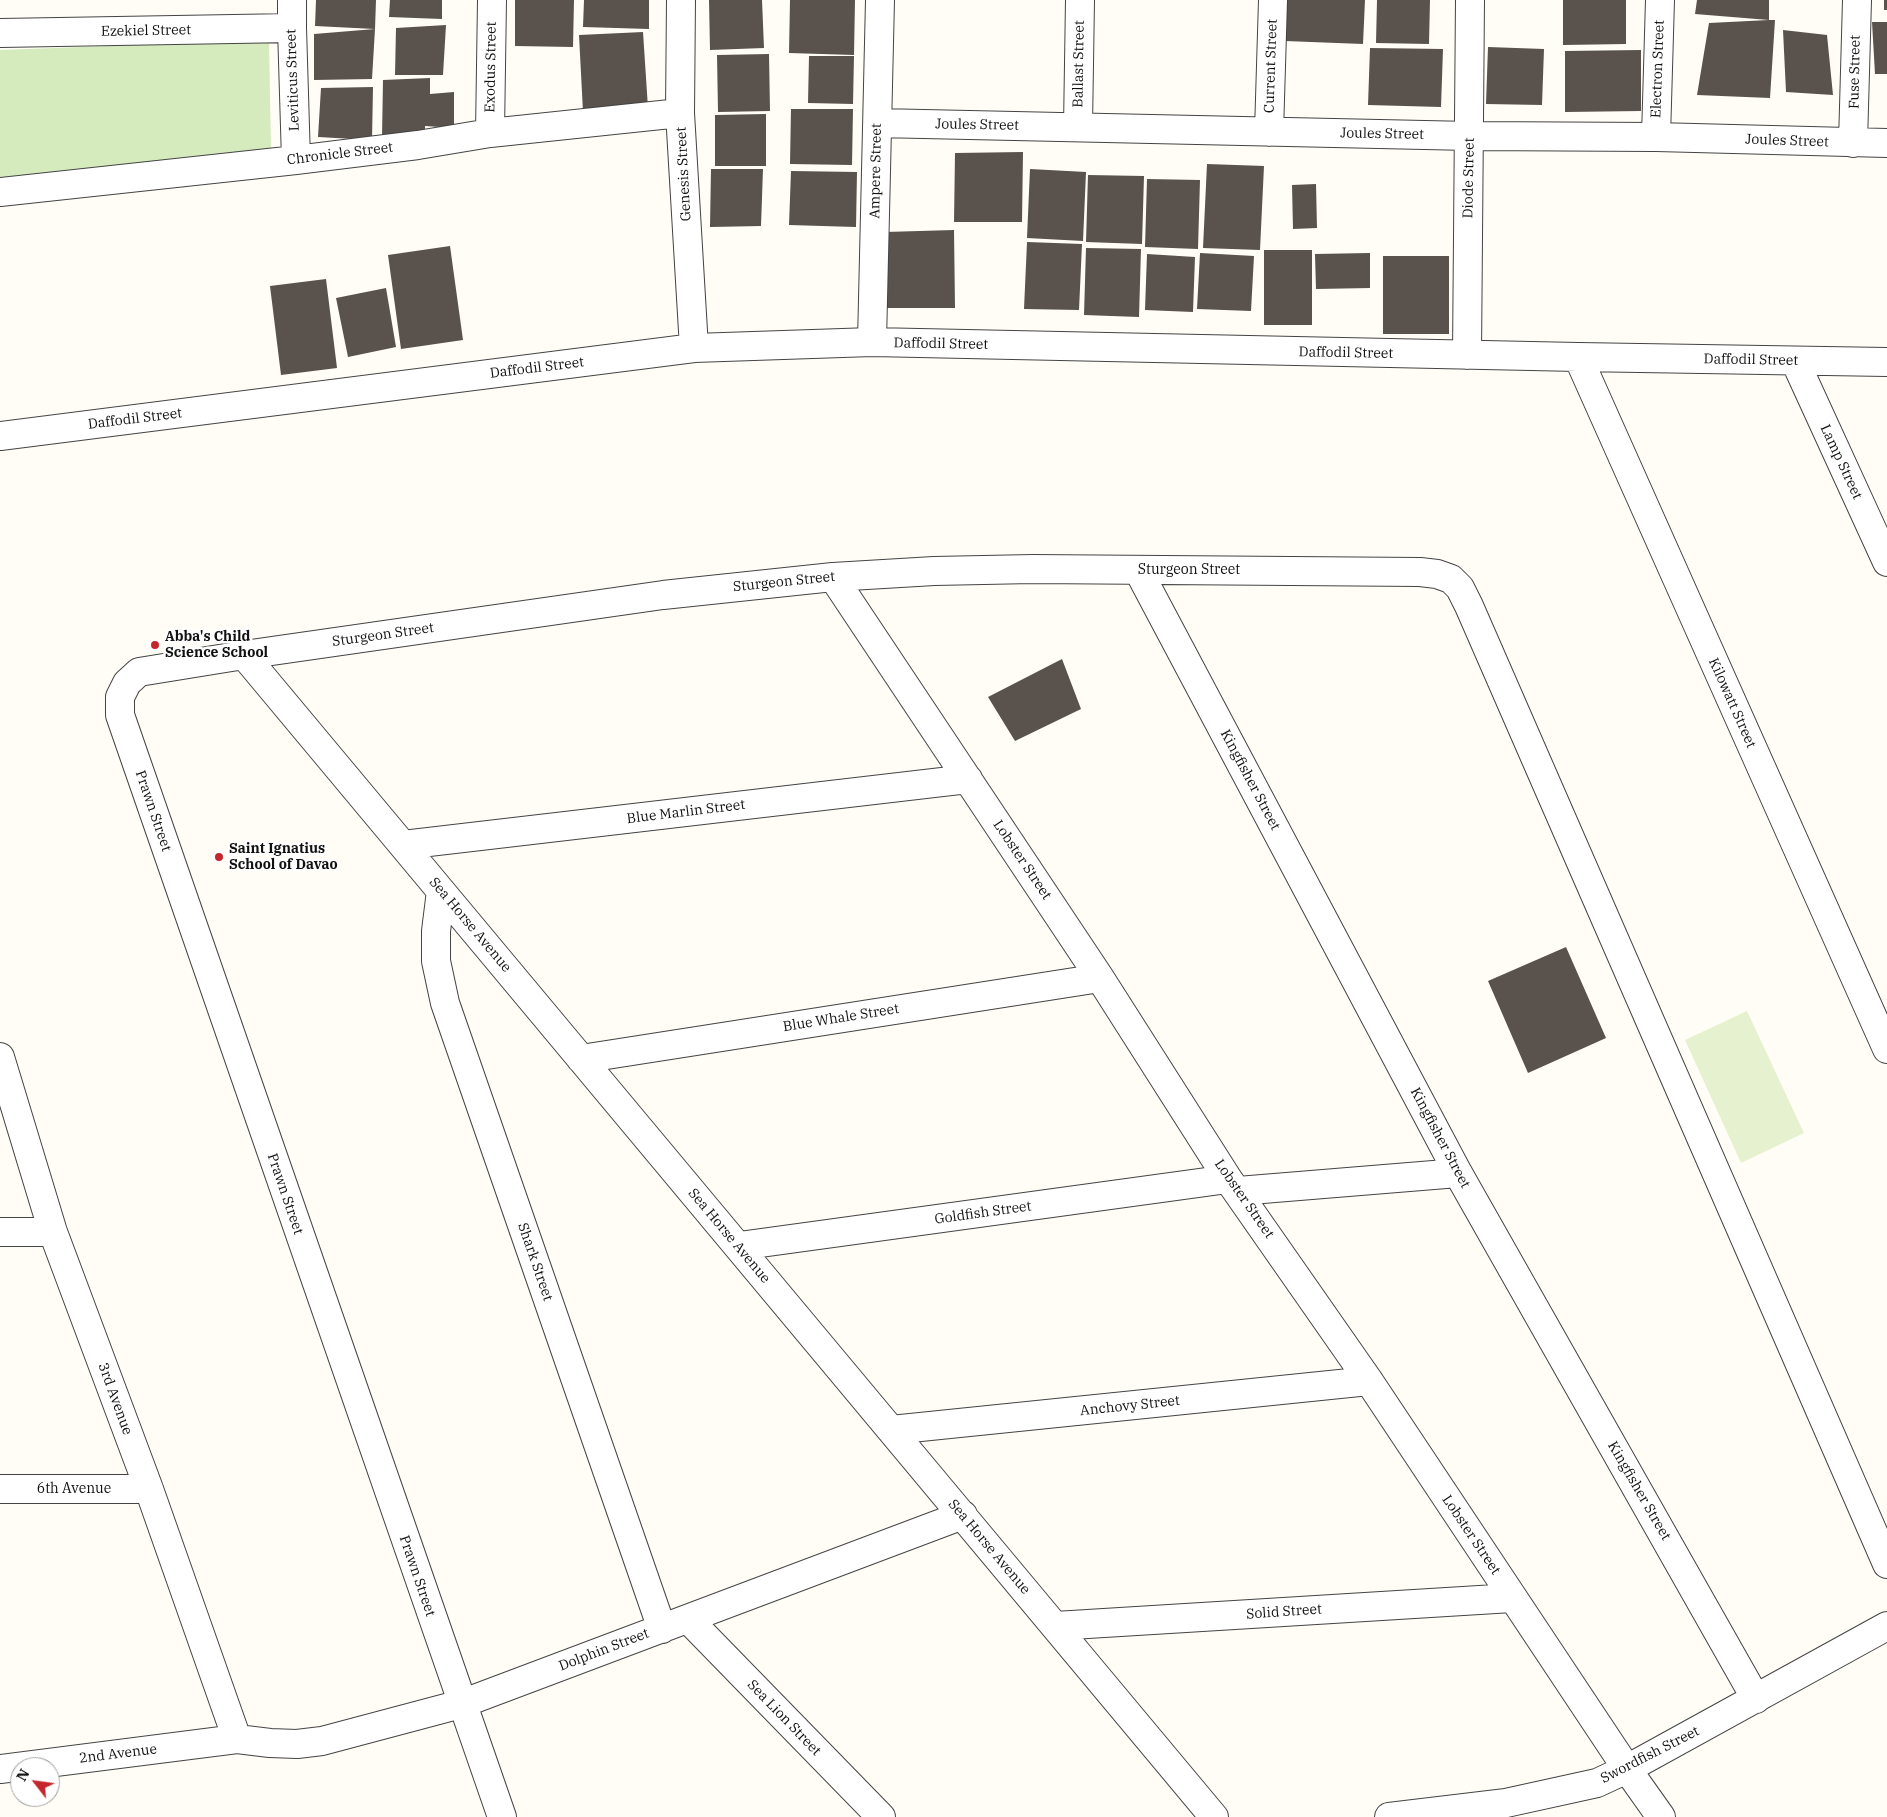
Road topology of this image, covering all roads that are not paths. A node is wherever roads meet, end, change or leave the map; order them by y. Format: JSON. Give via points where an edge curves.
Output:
{"nodes":[{"id":1,"x":292,"y":0,"type":"edge"},
{"id":2,"x":492,"y":0,"type":"edge"},
{"id":3,"x":681,"y":0,"type":"edge"},
{"id":4,"x":880,"y":0,"type":"edge"},
{"id":5,"x":1080,"y":0,"type":"edge"},
{"id":6,"x":1273,"y":0,"type":"edge"},
{"id":7,"x":1470,"y":0,"type":"edge"},
{"id":8,"x":1660,"y":0,"type":"edge"},
{"id":9,"x":1857,"y":0,"type":"edge"},
{"id":10,"x":292,"y":28,"type":"junction"},
{"id":11,"x":0,"y":33,"type":"edge"},
{"id":12,"x":680,"y":113,"type":"junction"},
{"id":13,"x":878,"y":123,"type":"junction"},
{"id":14,"x":1078,"y":127,"type":"junction"},
{"id":15,"x":1269,"y":132,"type":"junction"},
{"id":16,"x":490,"y":133,"type":"junction"},
{"id":17,"x":1470,"y":136,"type":"junction"},
{"id":18,"x":1656,"y":137,"type":"junction"},
{"id":19,"x":1887,"y":143,"type":"edge"},
{"id":20,"x":1853,"y":144,"type":"junction"},
{"id":21,"x":296,"y":160,"type":"junction"},
{"id":22,"x":0,"y":192,"type":"edge"},
{"id":23,"x":872,"y":342,"type":"junction"},
{"id":24,"x":694,"y":348,"type":"junction"},
{"id":25,"x":1467,"y":355,"type":"junction"},
{"id":26,"x":1578,"y":358,"type":"junction"},
{"id":27,"x":1795,"y":361,"type":"junction"},
{"id":28,"x":1887,"y":362,"type":"edge"},
{"id":29,"x":0,"y":436,"type":"edge"},
{"id":30,"x":1887,"y":562,"type":"edge"},
{"id":31,"x":1138,"y":570,"type":"junction"},
{"id":32,"x":833,"y":577,"type":"junction"},
{"id":33,"x":244,"y":655,"type":"junction"},
{"id":34,"x":127,"y":683,"type":"joint"},
{"id":35,"x":968,"y":779,"type":"junction"},
{"id":36,"x":404,"y":845,"type":"junction"},
{"id":37,"x":441,"y":891,"type":"junction"},
{"id":38,"x":1100,"y":978,"type":"junction"},
{"id":39,"x":1887,"y":1049,"type":"edge"},
{"id":40,"x":0,"y":1057,"type":"edge"},
{"id":41,"x":581,"y":1058,"type":"junction"},
{"id":42,"x":1458,"y":1173,"type":"junction"},
{"id":43,"x":1233,"y":1185,"type":"junction"},
{"id":44,"x":0,"y":1232,"type":"edge"},
{"id":45,"x":53,"y":1232,"type":"junction"},
{"id":46,"x":739,"y":1246,"type":"junction"},
{"id":47,"x":1369,"y":1381,"type":"junction"},
{"id":48,"x":892,"y":1430,"type":"junction"},
{"id":49,"x":0,"y":1489,"type":"edge"},
{"id":50,"x":149,"y":1489,"type":"junction"},
{"id":51,"x":963,"y":1515,"type":"junction"},
{"id":52,"x":1887,"y":1564,"type":"edge"},
{"id":53,"x":1512,"y":1598,"type":"junction"},
{"id":54,"x":688,"y":1619,"type":"junction"},
{"id":55,"x":1055,"y":1626,"type":"junction"},
{"id":56,"x":1887,"y":1626,"type":"edge"},
{"id":57,"x":662,"y":1629,"type":"junction"},
{"id":58,"x":1756,"y":1699,"type":"junction"},
{"id":59,"x":461,"y":1704,"type":"junction"},
{"id":60,"x":237,"y":1739,"type":"junction"},
{"id":61,"x":0,"y":1769,"type":"edge"},
{"id":62,"x":1627,"y":1769,"type":"junction"},
{"id":63,"x":502,"y":1817,"type":"edge"},
{"id":64,"x":881,"y":1817,"type":"edge"},
{"id":65,"x":1214,"y":1817,"type":"edge"},
{"id":66,"x":1389,"y":1817,"type":"edge"},
{"id":67,"x":1661,"y":1817,"type":"edge"}],
"edges":[{"from":1,"to":10,"type":"street","name":"Leviticus Street"},
{"from":2,"to":16,"type":"street","name":"Exodus Street"},
{"from":3,"to":12,"type":"street","name":"Genesis Street"},
{"from":4,"to":13,"type":"street","name":"Ampere Street"},
{"from":5,"to":14,"type":"street","name":"Ballast Street"},
{"from":6,"to":15,"type":"street","name":"Current Street"},
{"from":7,"to":17,"type":"street","name":"Diode Street"},
{"from":8,"to":18,"type":"street","name":"Electron Street"},
{"from":9,"to":20,"type":"street","name":"Fuse Street"},
{"from":10,"to":11,"type":"street","name":"Ezekiel Street"},
{"from":10,"to":21,"type":"street","name":"Leviticus Street"},
{"from":12,"to":16,"type":"street","name":"Chronicle Street"},
{"from":12,"to":24,"type":"street","name":"Genesis Street"},
{"from":13,"to":14,"type":"street","name":"Joules Street"},
{"from":13,"to":23,"type":"street","name":"Ampere Street"},
{"from":14,"to":15,"type":"street","name":"Joules Street"},
{"from":15,"to":17,"type":"street","name":"Joules Street"},
{"from":16,"to":21,"type":"street","name":"Chronicle Street"},
{"from":17,"to":18,"type":"street","name":"Joules Street"},
{"from":17,"to":25,"type":"street","name":"Diode Street"},
{"from":18,"to":20,"type":"street","name":"Joules Street"},
{"from":19,"to":20,"type":"street","name":"Joules Street"},
{"from":21,"to":22,"type":"street","name":"Chronicle Street"},
{"from":23,"to":24,"type":"street","name":"Daffodil Street"},
{"from":23,"to":25,"type":"street","name":"Daffodil Street"},
{"from":24,"to":29,"type":"street","name":"Daffodil Street"},
{"from":25,"to":26,"type":"street","name":"Daffodil Street"},
{"from":26,"to":27,"type":"street","name":"Daffodil Street"},
{"from":26,"to":39,"type":"street","name":"Kilowatt Street"},
{"from":27,"to":28,"type":"street","name":"Daffodil Street"},
{"from":27,"to":30,"type":"street","name":"Lamp Street"},
{"from":31,"to":32,"type":"street","name":"Sturgeon Street","via":[[934,571]]},
{"from":31,"to":42,"type":"street","name":"Kingfisher Street"},
{"from":31,"to":52,"type":"street","name":"Sturgeon Street","via":[[1420,572],[1450,579],[1460,588]]},
{"from":32,"to":33,"type":"street","name":"Sturgeon Street","via":[[663,595]]},
{"from":32,"to":35,"type":"street","name":"Lobster Street"},
{"from":33,"to":34,"type":"street","name":"Sturgeon Street","via":[[155,668],[139,672]]},
{"from":33,"to":36,"type":"street","name":"Sea Horse Avenue"},
{"from":34,"to":59,"type":"street","name":"Prawn Street","via":[[120,697],[120,715]]},
{"from":35,"to":36,"type":"street","name":"Blue Marlin Street"},
{"from":35,"to":38,"type":"street","name":"Lobster Street"},
{"from":36,"to":37,"type":"street","name":"Sea Horse Avenue"},
{"from":37,"to":41,"type":"street","name":"Sea Horse Avenue"},
{"from":37,"to":57,"type":"street","name":"Shark Street","via":[[436,961],[445,1003]]},
{"from":38,"to":41,"type":"street","name":"Blue Whale Street"},
{"from":38,"to":43,"type":"street","name":"Lobster Street"},
{"from":40,"to":45,"type":"street","name":"3rd Avenue"},
{"from":41,"to":46,"type":"street","name":"Sea Horse Avenue"},
{"from":42,"to":43,"type":"street","name":"Goldfish Street"},
{"from":42,"to":58,"type":"street","name":"Kingfisher Street"},
{"from":43,"to":46,"type":"street","name":"Goldfish Street"},
{"from":43,"to":47,"type":"street","name":"Lobster Street"},
{"from":44,"to":45,"type":"street"},
{"from":45,"to":50,"type":"street","name":"3rd Avenue"},
{"from":46,"to":48,"type":"street","name":"Sea Horse Avenue"},
{"from":47,"to":48,"type":"street","name":"Anchovy Street"},
{"from":47,"to":53,"type":"street","name":"Lobster Street"},
{"from":48,"to":51,"type":"street","name":"Sea Horse Avenue"},
{"from":49,"to":50,"type":"street","name":"6th Avenue"},
{"from":50,"to":60,"type":"street","name":"3rd Avenue"},
{"from":51,"to":54,"type":"street","name":"Dolphin Street"},
{"from":51,"to":55,"type":"street","name":"Sea Horse Avenue"},
{"from":53,"to":55,"type":"street","name":"Solid Street"},
{"from":53,"to":62,"type":"street","name":"Lobster Street"},
{"from":54,"to":57,"type":"street","name":"Dolphin Street"},
{"from":54,"to":64,"type":"street","name":"Sea Lion Street"},
{"from":55,"to":65,"type":"street","name":"Sea Horse Avenue"},
{"from":56,"to":58,"type":"street","name":"Swordfish Street"},
{"from":57,"to":59,"type":"street","name":"Dolphin Street"},
{"from":58,"to":62,"type":"street","name":"Swordfish Street"},
{"from":59,"to":60,"type":"street","name":"Dolphin Street","via":[[322,1741],[297,1744]]},
{"from":59,"to":63,"type":"street","name":"Prawn Street"},
{"from":60,"to":61,"type":"street","name":"2nd Avenue"},
{"from":62,"to":66,"type":"street","name":"Swordfish Street","via":[[1597,1783],[1554,1794]]},
{"from":62,"to":67,"type":"street","name":"Lobster Street"}]}
